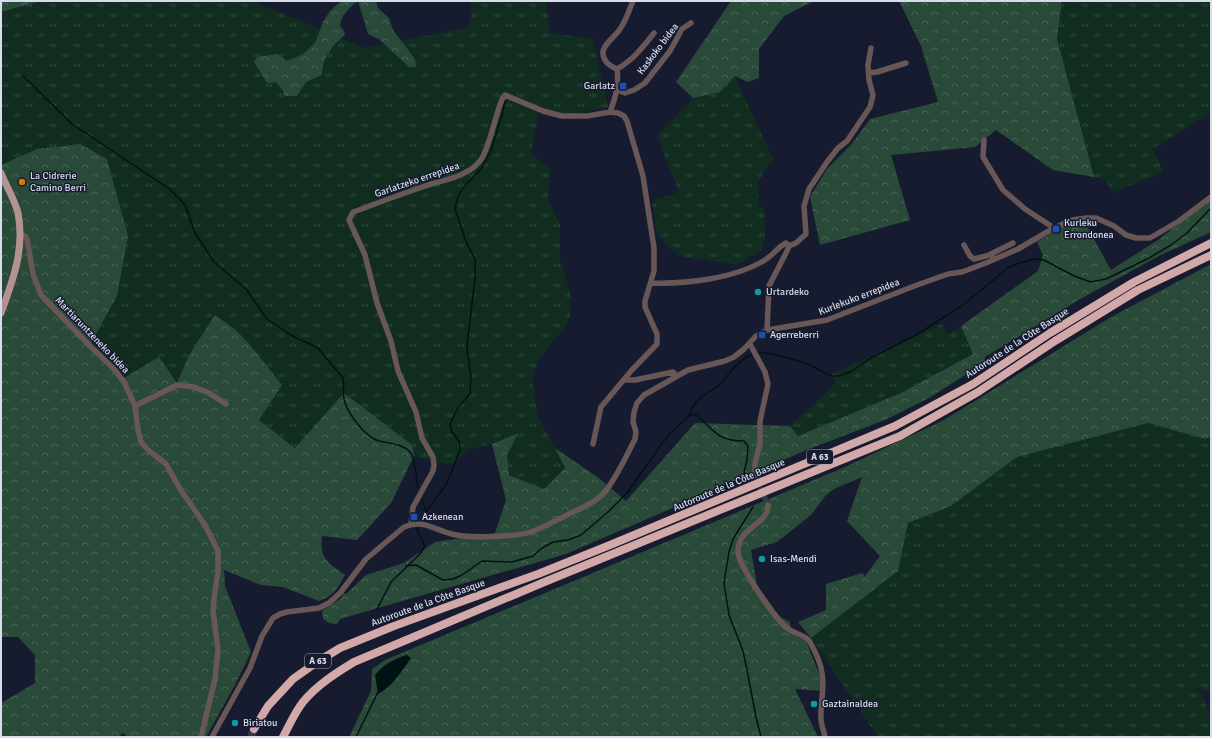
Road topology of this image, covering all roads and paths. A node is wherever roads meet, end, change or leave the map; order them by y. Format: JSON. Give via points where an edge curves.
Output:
{"nodes":[{"id":1,"x":633,"y":1,"type":"edge"},
{"id":2,"x":691,"y":23,"type":"dead end"},
{"id":3,"x":654,"y":33,"type":"dead end"},
{"id":4,"x":872,"y":48,"type":"dead end"},
{"id":5,"x":906,"y":63,"type":"dead end"},
{"id":6,"x":617,"y":69,"type":"junction"},
{"id":7,"x":868,"y":73,"type":"junction"},
{"id":8,"x":618,"y":90,"type":"junction"},
{"id":9,"x":610,"y":112,"type":"junction"},
{"id":10,"x":984,"y":140,"type":"dead end"},
{"id":11,"x":1,"y":173,"type":"edge"},
{"id":12,"x":1211,"y":197,"type":"edge"},
{"id":13,"x":1054,"y":228,"type":"junction"},
{"id":14,"x":20,"y":235,"type":"junction"},
{"id":15,"x":1013,"y":243,"type":"dead end"},
{"id":16,"x":1211,"y":243,"type":"edge"},
{"id":17,"x":789,"y":246,"type":"junction"},
{"id":18,"x":964,"y":246,"type":"dead end"},
{"id":19,"x":991,"y":254,"type":"junction"},
{"id":20,"x":1211,"y":255,"type":"edge"},
{"id":21,"x":994,"y":260,"type":"junction"},
{"id":22,"x":651,"y":282,"type":"junction"},
{"id":23,"x":1,"y":301,"type":"edge"},
{"id":24,"x":1,"y":313,"type":"edge"},
{"id":25,"x":767,"y":330,"type":"junction"},
{"id":26,"x":750,"y":344,"type":"junction"},
{"id":27,"x":678,"y":376,"type":"junction"},
{"id":28,"x":624,"y":380,"type":"junction"},
{"id":29,"x":226,"y":404,"type":"dead end"},
{"id":30,"x":135,"y":406,"type":"junction"},
{"id":31,"x":593,"y":444,"type":"dead end"},
{"id":32,"x":755,"y":476,"type":"tunnel mouth"},
{"id":33,"x":768,"y":505,"type":"dead end"},
{"id":34,"x":411,"y":524,"type":"junction"},
{"id":35,"x":254,"y":729,"type":"tunnel mouth"},
{"id":36,"x":201,"y":737,"type":"edge"},
{"id":37,"x":212,"y":737,"type":"edge"},
{"id":38,"x":283,"y":737,"type":"edge"},
{"id":39,"x":825,"y":737,"type":"edge"}],
"edges":[{"from":1,"to":6,"type":"street","via":[[621,29],[603,49],[605,59],[610,66]]},
{"from":2,"to":8,"type":"street","name":"Kaskoko bidea","via":[[682,29],[670,51],[645,83],[634,90]]},
{"from":3,"to":6,"type":"street","via":[[640,51]]},
{"from":4,"to":7,"type":"street"},
{"from":5,"to":7,"type":"street"},
{"from":6,"to":8,"type":"street"},
{"from":7,"to":17,"type":"street","via":[[873,95],[870,107],[847,141],[826,162],[809,189],[804,206],[806,234],[796,244]]},
{"from":8,"to":9,"type":"street"},
{"from":9,"to":22,"type":"street","via":[[624,116],[627,121],[643,176],[655,261]]},
{"from":9,"to":34,"type":"street","name":"Garlatzeko errepidea","via":[[587,116],[562,116],[505,95],[490,142],[483,157],[473,168],[459,176],[412,190],[353,212],[351,215],[349,220],[365,255],[398,371],[416,412],[422,438],[433,457],[433,471],[414,507]]},
{"from":10,"to":13,"type":"street","via":[[983,157],[1003,190]]},
{"from":11,"to":14,"type":"main road","via":[[18,212]]},
{"from":12,"to":13,"type":"street","name":"Kurlekuko errepidea","via":[[1179,221],[1150,238],[1126,235],[1096,218],[1072,220]]},
{"from":13,"to":21,"type":"street","name":"Kurlekuko errepidea"},
{"from":14,"to":23,"type":"main road"},
{"from":14,"to":24,"type":"main road","via":[[17,266]]},
{"from":14,"to":30,"type":"street","name":"Martiaruntzeneko bidea","via":[[27,239],[33,274],[41,295],[114,369],[124,382]]},
{"from":15,"to":19,"type":"street"},
{"from":16,"to":35,"type":"highway","name":"Autoroute de la Côte Basque","number":"A 63","via":[[1134,282],[973,384],[895,426],[603,548],[340,648],[293,679],[268,706]]},
{"from":17,"to":22,"type":"street","via":[[786,243],[772,255],[745,269],[707,279],[674,283]]},
{"from":17,"to":25,"type":"street","via":[[769,286]]},
{"from":18,"to":19,"type":"street","via":[[974,259]]},
{"from":19,"to":21,"type":"street"},
{"from":20,"to":38,"type":"highway","name":"Autoroute de la Côte Basque","number":"A 63","via":[[1138,290],[978,392],[900,436],[354,662],[334,674],[302,703]]},
{"from":21,"to":25,"type":"street","name":"Kurlekuko errepidea","via":[[917,285],[827,320]]},
{"from":22,"to":28,"type":"street","via":[[645,307],[657,334],[657,344]]},
{"from":25,"to":26,"type":"street","name":"Kurlekuko errepidea"},
{"from":26,"to":27,"type":"street","name":"Kurlekuko errepidea","via":[[725,361],[688,370]]},
{"from":26,"to":32,"type":"street","via":[[765,372],[768,384],[760,420],[760,444],[755,463]]},
{"from":27,"to":28,"type":"street","via":[[673,372]]},
{"from":27,"to":34,"type":"street","name":"Kurlekuko errepidea","via":[[644,395],[638,403],[633,422],[636,439],[602,496],[589,504],[530,532],[502,536],[457,535],[421,523]]},
{"from":28,"to":31,"type":"street","via":[[600,407]]},
{"from":29,"to":30,"type":"street","via":[[207,392],[177,385]]},
{"from":30,"to":36,"type":"street","name":"Martiaruntzeneko bidea","via":[[141,442],[166,464],[218,551],[213,611],[218,649],[215,679]]},
{"from":33,"to":39,"type":"street","via":[[767,513],[742,538],[739,557],[755,586],[782,624],[793,632],[806,636],[811,643],[822,672],[821,720]]},
{"from":34,"to":37,"type":"street","via":[[398,531],[366,559],[329,603],[319,608],[287,612],[273,618],[262,636],[250,668]]}]}
